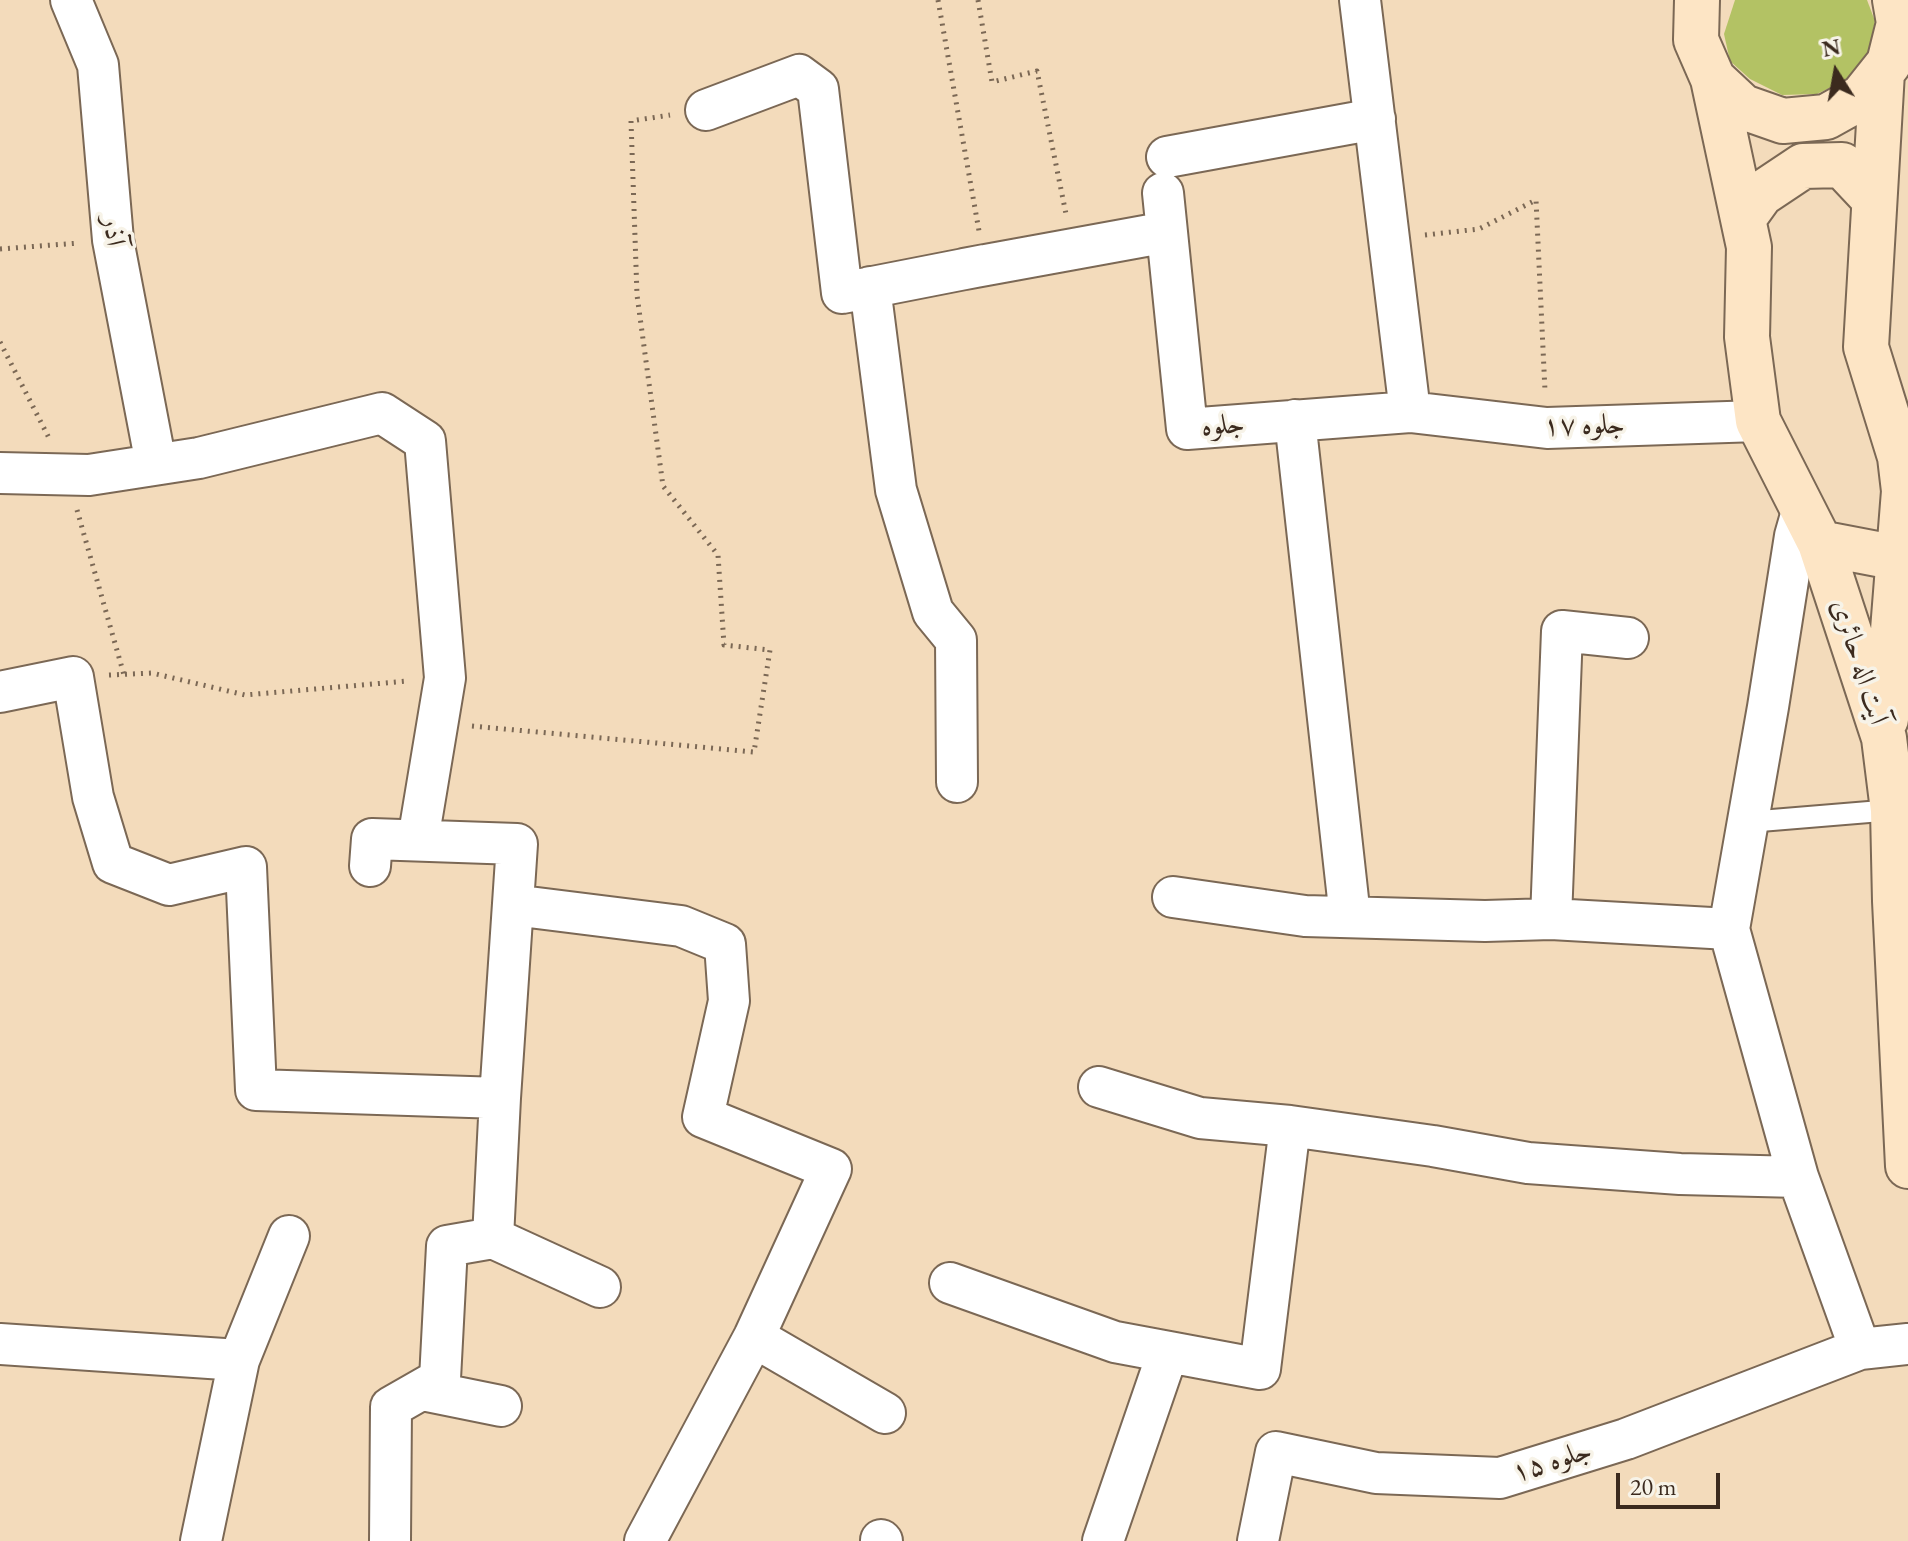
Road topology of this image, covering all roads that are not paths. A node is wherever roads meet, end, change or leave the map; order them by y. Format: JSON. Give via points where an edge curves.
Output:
{"nodes":[{"id":1,"x":71,"y":0,"type":"edge"},
{"id":2,"x":1360,"y":0,"type":"edge"},
{"id":3,"x":1697,"y":0,"type":"edge"},
{"id":4,"x":1901,"y":9,"type":"edge"},
{"id":5,"x":1882,"y":72,"type":"junction"},
{"id":6,"x":1713,"y":79,"type":"junction"},
{"id":7,"x":706,"y":110,"type":"road end"},
{"id":8,"x":1375,"y":119,"type":"junction"},
{"id":9,"x":1873,"y":198,"type":"junction"},
{"id":10,"x":1743,"y":219,"type":"junction"},
{"id":11,"x":1167,"y":232,"type":"junction"},
{"id":12,"x":856,"y":290,"type":"junction"},
{"id":13,"x":1410,"y":412,"type":"junction"},
{"id":14,"x":1295,"y":420,"type":"junction"},
{"id":15,"x":1758,"y":421,"type":"junction"},
{"id":16,"x":1904,"y":460,"type":"edge"},
{"id":17,"x":156,"y":464,"type":"junction"},
{"id":18,"x":0,"y":473,"type":"edge"},
{"id":19,"x":1811,"y":526,"type":"junction"},
{"id":20,"x":1904,"y":559,"type":"edge"},
{"id":21,"x":1628,"y":638,"type":"dead end"},
{"id":22,"x":0,"y":692,"type":"edge"},
{"id":23,"x":1884,"y":738,"type":"junction"},
{"id":24,"x":957,"y":782,"type":"dead end"},
{"id":25,"x":1893,"y":810,"type":"junction"},
{"id":26,"x":1748,"y":822,"type":"junction"},
{"id":27,"x":418,"y":840,"type":"junction"},
{"id":28,"x":370,"y":866,"type":"dead end"},
{"id":29,"x":1173,"y":897,"type":"dead end"},
{"id":30,"x":1901,"y":899,"type":"edge"},
{"id":31,"x":513,"y":905,"type":"junction"},
{"id":32,"x":1350,"y":917,"type":"junction"},
{"id":33,"x":1551,"y":919,"type":"junction"},
{"id":34,"x":1729,"y":929,"type":"junction"},
{"id":35,"x":1099,"y":1087,"type":"dead end"},
{"id":36,"x":500,"y":1098,"type":"junction"},
{"id":37,"x":1290,"y":1126,"type":"junction"},
{"id":38,"x":1908,"y":1166,"type":"edge"},
{"id":39,"x":1798,"y":1177,"type":"junction"},
{"id":40,"x":289,"y":1236,"type":"dead end"},
{"id":41,"x":493,"y":1238,"type":"junction"},
{"id":42,"x":950,"y":1283,"type":"dead end"},
{"id":43,"x":600,"y":1287,"type":"dead end"},
{"id":44,"x":754,"y":1337,"type":"junction"},
{"id":45,"x":0,"y":1344,"type":"edge"},
{"id":46,"x":1908,"y":1344,"type":"edge"},
{"id":47,"x":1860,"y":1349,"type":"junction"},
{"id":48,"x":1168,"y":1352,"type":"junction"},
{"id":49,"x":239,"y":1360,"type":"junction"},
{"id":50,"x":422,"y":1390,"type":"junction"},
{"id":51,"x":501,"y":1406,"type":"dead end"},
{"id":52,"x":885,"y":1413,"type":"dead end"},
{"id":53,"x":1115,"y":1537,"type":"edge"},
{"id":54,"x":201,"y":1541,"type":"edge"},
{"id":55,"x":390,"y":1541,"type":"edge"},
{"id":56,"x":645,"y":1541,"type":"edge"},
{"id":57,"x":1258,"y":1541,"type":"edge"}],
"edges":[{"from":1,"to":17,"type":"street","name":"آذر","via":[[98,65],[113,240]]},
{"from":2,"to":8,"type":"street"},
{"from":3,"to":6,"type":"main road","via":[[1696,40]]},
{"from":4,"to":5,"type":"main road","via":[[1889,63]]},
{"from":5,"to":6,"type":"main road","via":[[1862,97],[1826,117],[1783,121],[1743,107]]},
{"from":5,"to":9,"type":"main road","name":"آیت اله حائری"},
{"from":6,"to":10,"type":"main road","name":"آیت اله حائری"},
{"from":7,"to":12,"type":"street","via":[[799,75],[818,89]]},
{"from":8,"to":11,"type":"street","name":"جلوه","via":[[1165,175]]},
{"from":8,"to":13,"type":"street"},
{"from":9,"to":10,"type":"main road","via":[[1842,165],[1803,166],[1761,194]]},
{"from":9,"to":16,"type":"main road","name":"آیت اله حائری","via":[[1866,347]]},
{"from":10,"to":15,"type":"main road","name":"آیت اله حائری","via":[[1749,247],[1747,337]]},
{"from":11,"to":12,"type":"street"},
{"from":11,"to":14,"type":"street","name":"جلوه","via":[[1187,429]]},
{"from":12,"to":24,"type":"street","via":[[896,490],[933,612],[956,640]]},
{"from":13,"to":14,"type":"street","name":"جلوه"},
{"from":13,"to":15,"type":"street","name":"جلوه ۱۷","via":[[1547,428]]},
{"from":14,"to":32,"type":"street"},
{"from":15,"to":19,"type":"main road","name":"آیت اله حائری"},
{"from":16,"to":20,"type":"main road","name":"آیت اله حائری"},
{"from":17,"to":18,"type":"street","via":[[89,475]]},
{"from":17,"to":27,"type":"street","via":[[382,413],[425,441],[445,678]]},
{"from":19,"to":20,"type":"main road"},
{"from":19,"to":23,"type":"main road","name":"آیت اله حائری"},
{"from":19,"to":26,"type":"street","via":[[1795,536]]},
{"from":20,"to":23,"type":"main road","name":"آیت اله حائری"},
{"from":21,"to":33,"type":"street","via":[[1562,631]]},
{"from":22,"to":36,"type":"street","via":[[73,677],[93,797],[113,863],[169,885],[246,867],[256,1090]]},
{"from":23,"to":25,"type":"main road"},
{"from":25,"to":26,"type":"lane"},
{"from":25,"to":30,"type":"main road"},
{"from":26,"to":34,"type":"street"},
{"from":27,"to":28,"type":"street","via":[[372,839]]},
{"from":27,"to":31,"type":"street","via":[[517,844]]},
{"from":29,"to":32,"type":"street","via":[[1305,916]]},
{"from":30,"to":38,"type":"main road"},
{"from":31,"to":36,"type":"street"},
{"from":31,"to":44,"type":"street","via":[[681,926],[725,944],[729,1001],[703,1117],[831,1169]]},
{"from":32,"to":33,"type":"street"},
{"from":33,"to":34,"type":"street"},
{"from":34,"to":39,"type":"street"},
{"from":35,"to":37,"type":"street","via":[[1200,1118]]},
{"from":36,"to":41,"type":"street"},
{"from":37,"to":39,"type":"street","via":[[1528,1163]]},
{"from":37,"to":48,"type":"street","via":[[1260,1369]]},
{"from":39,"to":47,"type":"street"},
{"from":40,"to":49,"type":"street"},
{"from":41,"to":43,"type":"street"},
{"from":41,"to":50,"type":"street","via":[[447,1246],[440,1379]]},
{"from":42,"to":48,"type":"street","via":[[1115,1342]]},
{"from":44,"to":52,"type":"street"},
{"from":44,"to":56,"type":"street"},
{"from":45,"to":49,"type":"street"},
{"from":46,"to":47,"type":"street","name":"جلوه ۱۵"},
{"from":47,"to":57,"type":"street","name":"جلوه ۱۵","via":[[1626,1439],[1500,1478],[1376,1473],[1276,1452]]},
{"from":48,"to":53,"type":"street"},
{"from":49,"to":54,"type":"street"},
{"from":50,"to":51,"type":"street"},
{"from":50,"to":55,"type":"street","via":[[391,1407]]}]}
